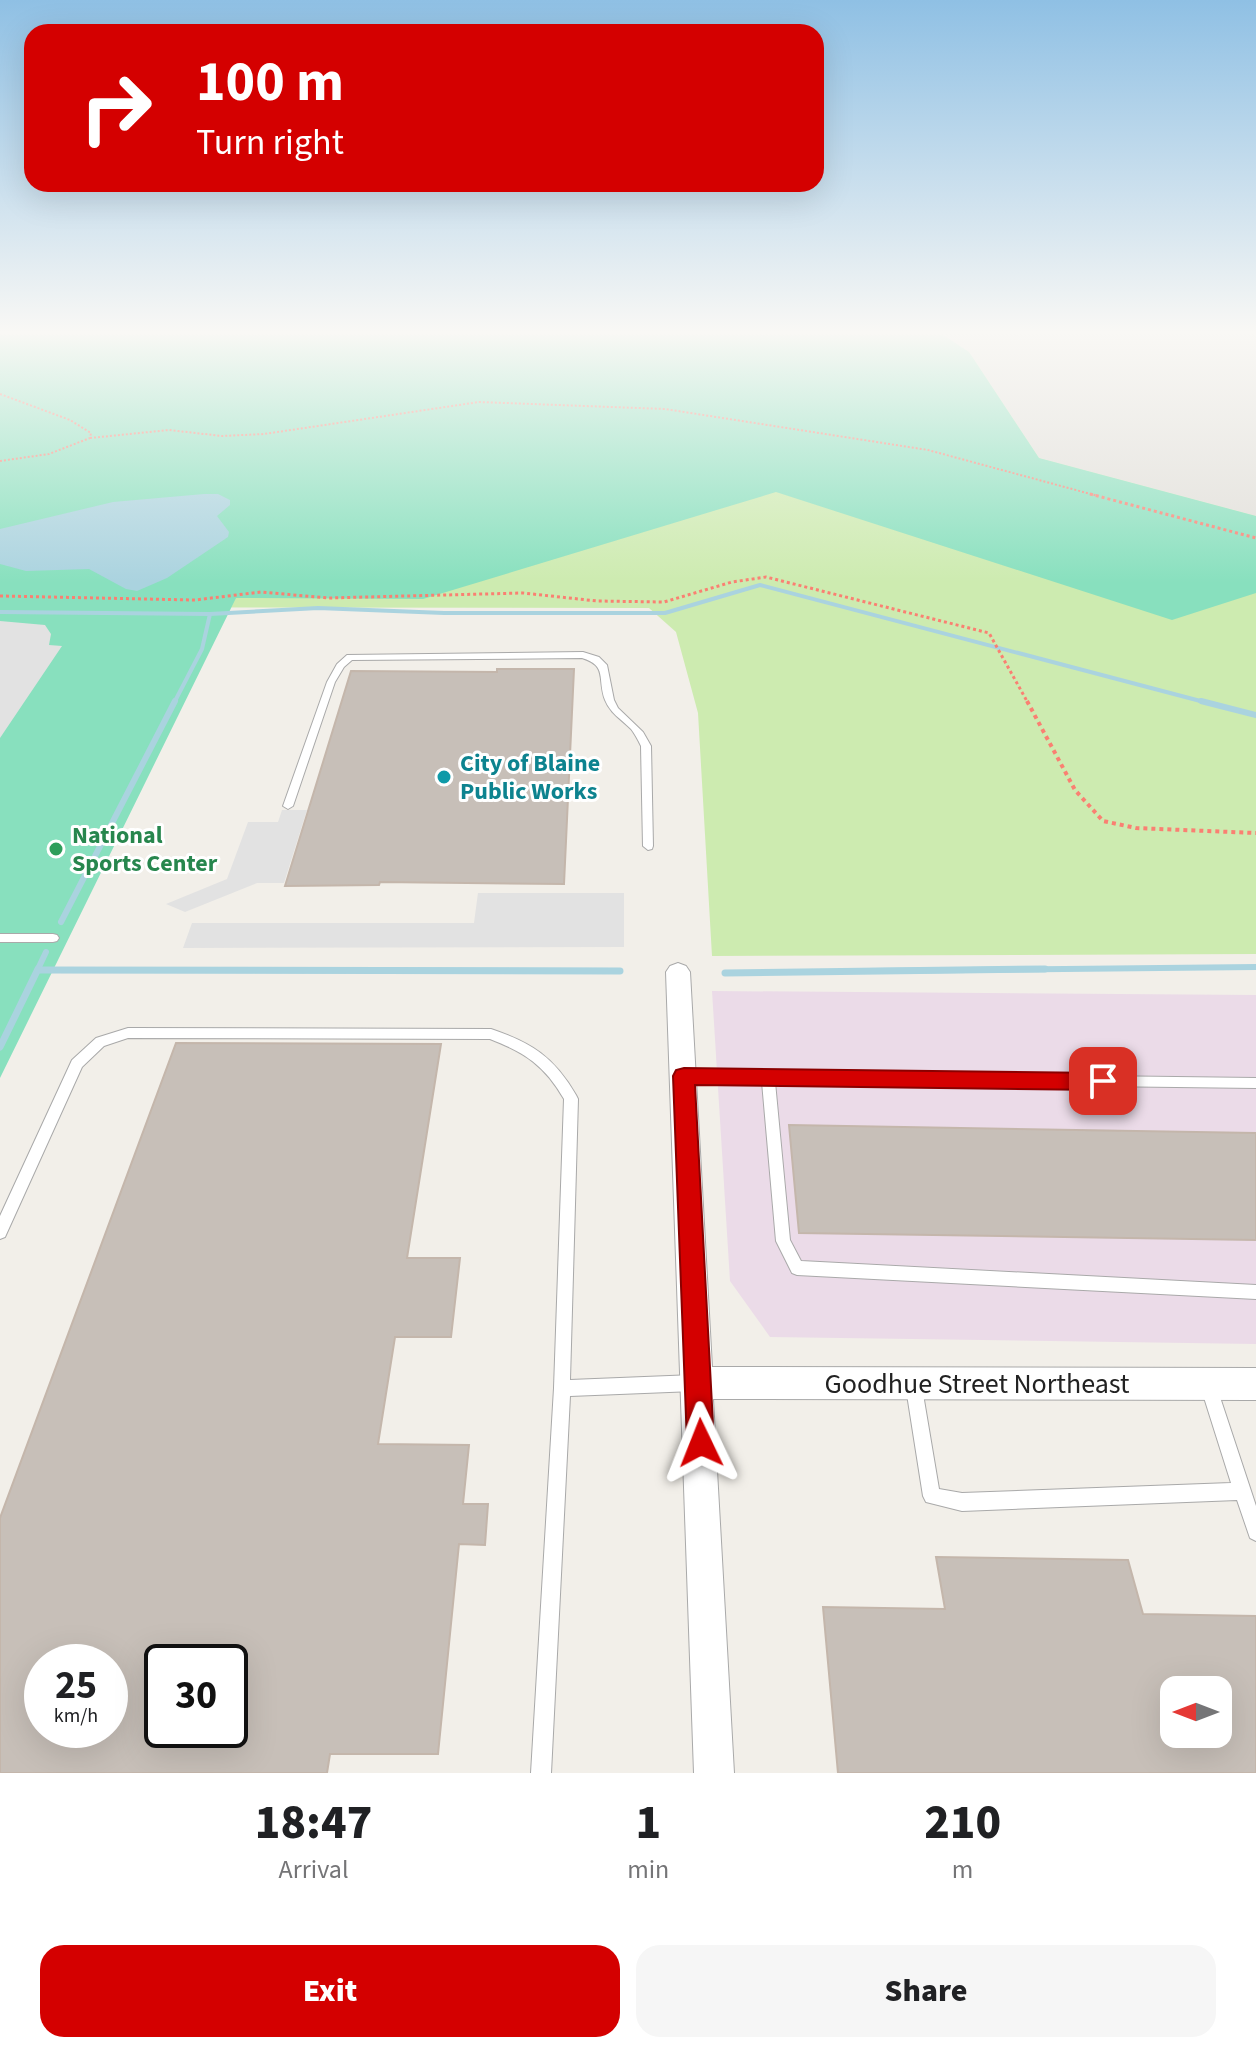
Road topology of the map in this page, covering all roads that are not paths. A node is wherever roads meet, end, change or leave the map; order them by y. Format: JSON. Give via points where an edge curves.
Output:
{"nodes":[{"id":1,"x":288,"y":806,"type":"dead end"},
{"id":2,"x":648,"y":846,"type":"dead end"},
{"id":3,"x":0,"y":938,"type":"edge"},
{"id":4,"x":53,"y":938,"type":"dead end"},
{"id":5,"x":678,"y":972,"type":"dead end"},
{"id":6,"x":684,"y":1076,"type":"junction"},
{"id":7,"x":768,"y":1077,"type":"junction"},
{"id":8,"x":1256,"y":1083,"type":"edge"},
{"id":9,"x":0,"y":1232,"type":"edge"},
{"id":10,"x":1256,"y":1292,"type":"edge"},
{"id":11,"x":698,"y":1383,"type":"junction"},
{"id":12,"x":913,"y":1383,"type":"junction"},
{"id":13,"x":1208,"y":1383,"type":"junction"},
{"id":14,"x":1256,"y":1384,"type":"edge"},
{"id":15,"x":562,"y":1388,"type":"junction"},
{"id":16,"x":1243,"y":1491,"type":"junction"},
{"id":17,"x":1256,"y":1532,"type":"edge"},
{"id":18,"x":541,"y":1773,"type":"edge"},
{"id":19,"x":714,"y":1773,"type":"edge"}],
"edges":[{"from":1,"to":2,"type":"lane","via":[[331,682],[350,657],[583,655],[604,667],[611,710],[646,746]]},
{"from":3,"to":4,"type":"lane"},
{"from":5,"to":6,"type":"street"},
{"from":6,"to":7,"type":"lane"},
{"from":6,"to":11,"type":"street"},
{"from":7,"to":8,"type":"lane"},
{"from":7,"to":10,"type":"lane","via":[[783,1241],[797,1268]]},
{"from":9,"to":15,"type":"lane","via":[[77,1064],[100,1042],[128,1033],[491,1034],[533,1050],[556,1071],[571,1099]]},
{"from":11,"to":12,"type":"street","name":"Goodhue Street Northeast"},
{"from":11,"to":15,"type":"lane"},
{"from":11,"to":19,"type":"street"},
{"from":12,"to":13,"type":"street","name":"Goodhue Street Northeast"},
{"from":12,"to":16,"type":"lane","via":[[932,1496],[962,1502]]},
{"from":13,"to":14,"type":"street","name":"Goodhue Street Northeast"},
{"from":13,"to":16,"type":"lane"},
{"from":15,"to":18,"type":"lane"},
{"from":16,"to":17,"type":"lane"}]}
